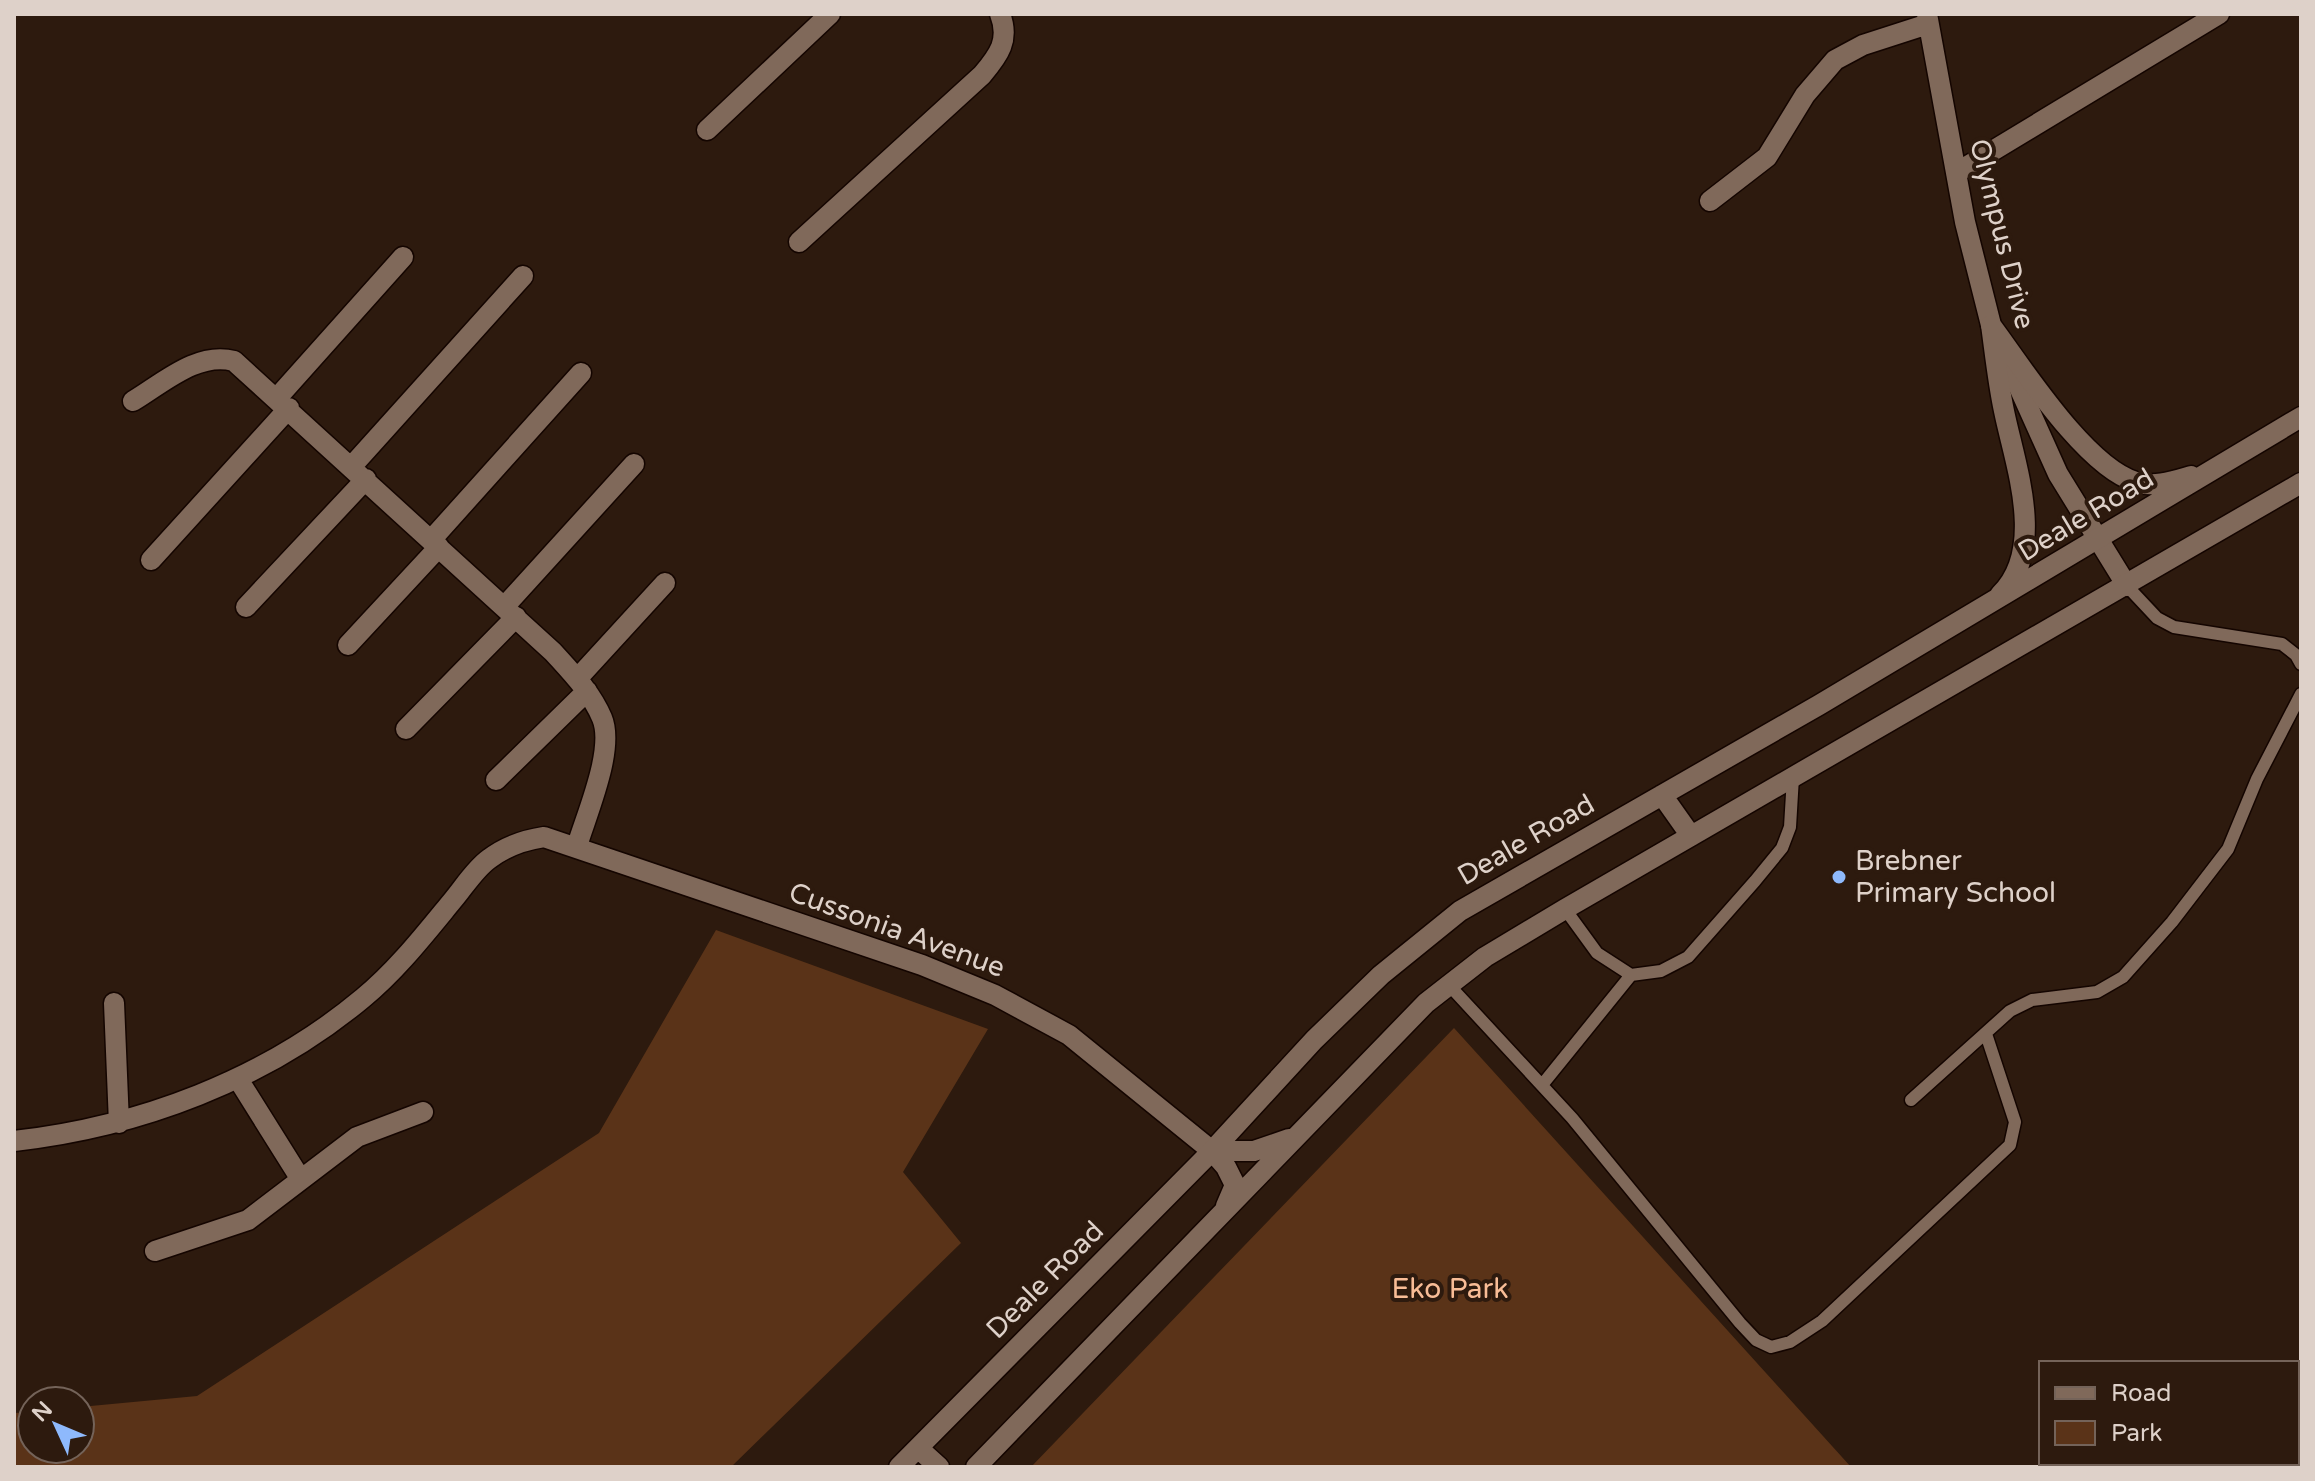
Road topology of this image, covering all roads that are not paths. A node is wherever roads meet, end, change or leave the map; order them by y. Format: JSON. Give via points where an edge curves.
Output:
{"nodes":[{"id":1,"x":830,"y":14,"type":"edge"},
{"id":2,"x":1000,"y":14,"type":"edge"},
{"id":3,"x":2219,"y":14,"type":"edge"},
{"id":4,"x":1928,"y":19,"type":"edge"},
{"id":5,"x":707,"y":130,"type":"dead end"},
{"id":6,"x":1956,"y":173,"type":"junction"},
{"id":7,"x":1710,"y":201,"type":"dead end"},
{"id":8,"x":799,"y":242,"type":"dead end"},
{"id":9,"x":403,"y":257,"type":"dead end"},
{"id":10,"x":523,"y":276,"type":"dead end"},
{"id":11,"x":1991,"y":325,"type":"junction"},
{"id":12,"x":581,"y":373,"type":"dead end"},
{"id":13,"x":133,"y":401,"type":"dead end"},
{"id":14,"x":283,"y":403,"type":"junction"},
{"id":15,"x":2301,"y":417,"type":"edge"},
{"id":16,"x":634,"y":464,"type":"dead end"},
{"id":17,"x":2223,"y":466,"type":"junction"},
{"id":18,"x":359,"y":473,"type":"junction"},
{"id":19,"x":2301,"y":483,"type":"edge"},
{"id":20,"x":2098,"y":541,"type":"junction"},
{"id":21,"x":436,"y":543,"type":"junction"},
{"id":22,"x":151,"y":560,"type":"dead end"},
{"id":23,"x":665,"y":583,"type":"dead end"},
{"id":24,"x":2127,"y":586,"type":"junction"},
{"id":25,"x":246,"y":607,"type":"dead end"},
{"id":26,"x":510,"y":612,"type":"junction"},
{"id":27,"x":1929,"y":640,"type":"junction"},
{"id":28,"x":348,"y":645,"type":"dead end"},
{"id":29,"x":2301,"y":664,"type":"edge"},
{"id":30,"x":582,"y":685,"type":"junction"},
{"id":31,"x":2301,"y":694,"type":"edge"},
{"id":32,"x":406,"y":729,"type":"dead end"},
{"id":33,"x":1793,"y":777,"type":"junction"},
{"id":34,"x":496,"y":780,"type":"dead end"},
{"id":35,"x":1662,"y":795,"type":"junction"},
{"id":36,"x":1691,"y":836,"type":"junction"},
{"id":37,"x":577,"y":846,"type":"junction"},
{"id":38,"x":1565,"y":909,"type":"junction"},
{"id":39,"x":1631,"y":975,"type":"junction"},
{"id":40,"x":1448,"y":984,"type":"junction"},
{"id":41,"x":114,"y":1003,"type":"dead end"},
{"id":42,"x":1986,"y":1034,"type":"junction"},
{"id":43,"x":238,"y":1079,"type":"junction"},
{"id":44,"x":1542,"y":1085,"type":"junction"},
{"id":45,"x":1911,"y":1100,"type":"dead end"},
{"id":46,"x":423,"y":1112,"type":"dead end"},
{"id":47,"x":119,"y":1123,"type":"junction"},
{"id":48,"x":1297,"y":1136,"type":"junction"},
{"id":49,"x":14,"y":1141,"type":"edge"},
{"id":50,"x":1212,"y":1151,"type":"junction"},
{"id":51,"x":300,"y":1178,"type":"junction"},
{"id":52,"x":1221,"y":1216,"type":"junction"},
{"id":53,"x":155,"y":1251,"type":"dead end"},
{"id":54,"x":918,"y":1448,"type":"junction"},
{"id":55,"x":899,"y":1467,"type":"edge"},
{"id":56,"x":939,"y":1467,"type":"edge"},
{"id":57,"x":976,"y":1467,"type":"edge"}],
"edges":[{"from":1,"to":5,"type":"street"},
{"from":2,"to":8,"type":"street","via":[[1006,30],[1003,45],[982,75]]},
{"from":3,"to":6,"type":"street"},
{"from":4,"to":6,"type":"street","name":"Olympus Drive"},
{"from":4,"to":7,"type":"street","via":[[1835,60],[1805,95],[1767,157]]},
{"from":6,"to":11,"type":"street","name":"Olympus Drive"},
{"from":9,"to":14,"type":"street"},
{"from":10,"to":18,"type":"street"},
{"from":11,"to":17,"type":"street","via":[[2052,408],[2107,464],[2136,482],[2166,484]]},
{"from":11,"to":20,"type":"street","name":"Olympus Drive","via":[[2058,474]]},
{"from":11,"to":27,"type":"street","via":[[2023,507],[2020,560],[2014,578],[1997,598]]},
{"from":12,"to":21,"type":"street"},
{"from":13,"to":14,"type":"street","via":[[201,361],[218,357],[234,361]]},
{"from":14,"to":18,"type":"street"},
{"from":14,"to":22,"type":"street"},
{"from":15,"to":17,"type":"street","name":"Deale Road"},
{"from":16,"to":26,"type":"street"},
{"from":17,"to":20,"type":"street","name":"Deale Road"},
{"from":18,"to":21,"type":"street"},
{"from":18,"to":25,"type":"street"},
{"from":19,"to":24,"type":"street"},
{"from":20,"to":24,"type":"street","name":"Olympus Drive"},
{"from":20,"to":27,"type":"street","name":"Deale Road"},
{"from":21,"to":26,"type":"street"},
{"from":21,"to":28,"type":"street"},
{"from":23,"to":30,"type":"street"},
{"from":24,"to":29,"type":"lane","via":[[2157,618],[2174,627],[2282,644]]},
{"from":24,"to":33,"type":"street"},
{"from":26,"to":30,"type":"street"},
{"from":26,"to":32,"type":"street"},
{"from":27,"to":35,"type":"street","name":"Deale Road"},
{"from":30,"to":34,"type":"street"},
{"from":30,"to":37,"type":"street","via":[[603,720],[605,739]]},
{"from":31,"to":42,"type":"lane","via":[[2228,849],[2123,977],[2097,992],[2032,1000],[2010,1011]]},
{"from":33,"to":36,"type":"street"},
{"from":33,"to":39,"type":"lane","via":[[1790,827],[1782,848],[1688,957],[1661,971]]},
{"from":35,"to":36,"type":"street"},
{"from":35,"to":50,"type":"street","name":"Deale Road","via":[[1460,911],[1417,943],[1314,1040]]},
{"from":36,"to":38,"type":"street"},
{"from":37,"to":43,"type":"street","name":"Cussonia Avenue","via":[[544,837],[524,840],[486,860],[364,998]]},
{"from":37,"to":50,"type":"street","name":"Cussonia Avenue","via":[[995,995],[1069,1035]]},
{"from":38,"to":39,"type":"lane","via":[[1597,953]]},
{"from":38,"to":40,"type":"street"},
{"from":39,"to":44,"type":"lane"},
{"from":40,"to":44,"type":"lane"},
{"from":40,"to":48,"type":"street"},
{"from":41,"to":47,"type":"street"},
{"from":42,"to":44,"type":"lane","via":[[2015,1122],[2010,1145],[1822,1321],[1779,1347],[1764,1346],[1740,1323]]},
{"from":42,"to":45,"type":"lane"},
{"from":43,"to":47,"type":"street"},
{"from":43,"to":51,"type":"street"},
{"from":46,"to":51,"type":"street","via":[[357,1137]]},
{"from":47,"to":49,"type":"street"},
{"from":48,"to":50,"type":"street","via":[[1274,1148]]},
{"from":48,"to":52,"type":"street"},
{"from":50,"to":52,"type":"street","name":"Cussonia Avenue","via":[[1235,1185]]},
{"from":50,"to":54,"type":"street","name":"Deale Road"},
{"from":51,"to":53,"type":"street","via":[[248,1220]]},
{"from":52,"to":57,"type":"street"},
{"from":54,"to":55,"type":"street","name":"Deale Road"},
{"from":54,"to":56,"type":"street"}]}
